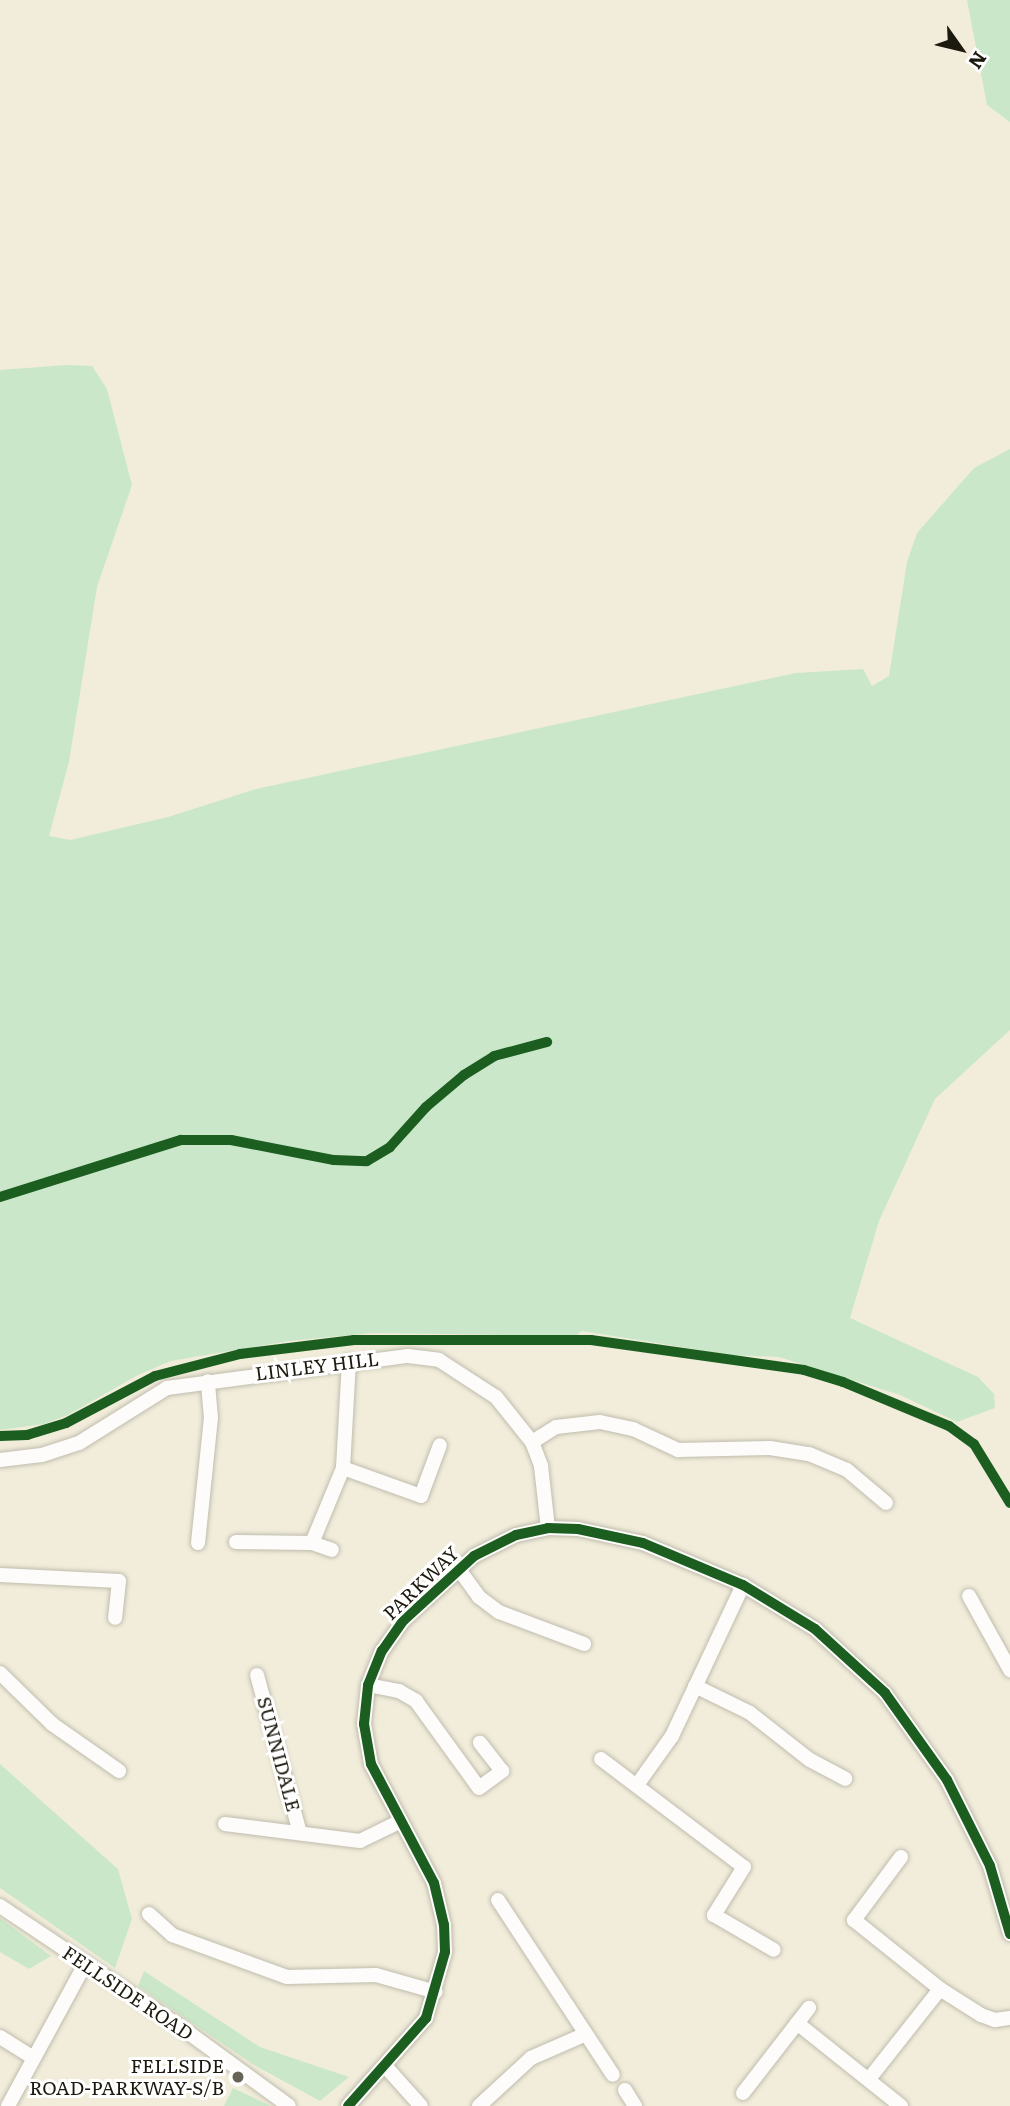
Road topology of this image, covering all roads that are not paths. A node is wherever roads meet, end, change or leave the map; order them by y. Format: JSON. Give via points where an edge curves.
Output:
{"nodes":[{"id":1,"x":349,"y":1361,"type":"junction"},
{"id":2,"x":208,"y":1381,"type":"junction"},
{"id":3,"x":532,"y":1442,"type":"junction"},
{"id":4,"x":440,"y":1445,"type":"dead end"},
{"id":5,"x":0,"y":1460,"type":"edge"},
{"id":6,"x":343,"y":1468,"type":"junction"},
{"id":7,"x":886,"y":1503,"type":"dead end"},
{"id":8,"x":548,"y":1528,"type":"junction"},
{"id":9,"x":236,"y":1542,"type":"dead end"},
{"id":10,"x":198,"y":1543,"type":"dead end"},
{"id":11,"x":312,"y":1543,"type":"junction"},
{"id":12,"x":332,"y":1550,"type":"dead end"},
{"id":13,"x":458,"y":1568,"type":"junction"},
{"id":14,"x":0,"y":1575,"type":"edge"},
{"id":15,"x":743,"y":1585,"type":"junction"},
{"id":16,"x":969,"y":1596,"type":"dead end"},
{"id":17,"x":115,"y":1618,"type":"dead end"},
{"id":18,"x":584,"y":1644,"type":"dead end"},
{"id":19,"x":1010,"y":1670,"type":"edge"},
{"id":20,"x":0,"y":1673,"type":"edge"},
{"id":21,"x":257,"y":1675,"type":"dead end"},
{"id":22,"x":368,"y":1685,"type":"junction"},
{"id":23,"x":695,"y":1686,"type":"junction"},
{"id":24,"x":481,"y":1743,"type":"dead end"},
{"id":25,"x":601,"y":1759,"type":"dead end"},
{"id":26,"x":119,"y":1771,"type":"dead end"},
{"id":27,"x":845,"y":1779,"type":"dead end"},
{"id":28,"x":637,"y":1785,"type":"junction"},
{"id":29,"x":399,"y":1822,"type":"junction"},
{"id":30,"x":225,"y":1824,"type":"dead end"},
{"id":31,"x":300,"y":1833,"type":"junction"},
{"id":32,"x":901,"y":1857,"type":"dead end"},
{"id":33,"x":498,"y":1900,"type":"dead end"},
{"id":34,"x":0,"y":1906,"type":"edge"},
{"id":35,"x":149,"y":1914,"type":"dead end"},
{"id":36,"x":1010,"y":1934,"type":"edge"},
{"id":37,"x":774,"y":1950,"type":"dead end"},
{"id":38,"x":85,"y":1964,"type":"junction"},
{"id":39,"x":940,"y":1989,"type":"junction"},
{"id":40,"x":436,"y":1992,"type":"junction"},
{"id":41,"x":809,"y":2008,"type":"dead end"},
{"id":42,"x":1010,"y":2018,"type":"edge"},
{"id":43,"x":797,"y":2023,"type":"junction"},
{"id":44,"x":586,"y":2034,"type":"junction"},
{"id":45,"x":0,"y":2036,"type":"edge"},
{"id":46,"x":32,"y":2057,"type":"junction"},
{"id":47,"x":386,"y":2067,"type":"junction"},
{"id":48,"x":612,"y":2075,"type":"dead end"},
{"id":49,"x":869,"y":2079,"type":"junction"},
{"id":50,"x":625,"y":2090,"type":"dead end"},
{"id":51,"x":743,"y":2093,"type":"dead end"},
{"id":52,"x":8,"y":2106,"type":"edge"},
{"id":53,"x":289,"y":2106,"type":"edge"},
{"id":54,"x":348,"y":2106,"type":"edge"},
{"id":55,"x":421,"y":2106,"type":"edge"},
{"id":56,"x":479,"y":2106,"type":"edge"},
{"id":57,"x":635,"y":2106,"type":"edge"},
{"id":58,"x":901,"y":2106,"type":"edge"}],
"edges":[{"from":1,"to":2,"type":"street","name":"LINLEY HILL"},
{"from":1,"to":3,"type":"street","name":"LINLEY HILL","via":[[408,1356],[439,1360],[467,1374],[496,1397]]},
{"from":1,"to":6,"type":"street"},
{"from":2,"to":5,"type":"street","name":"LINLEY HILL","via":[[167,1388],[62,1450]]},
{"from":2,"to":10,"type":"street","via":[[211,1418]]},
{"from":3,"to":7,"type":"street","via":[[556,1427],[600,1422],[633,1429],[678,1450],[770,1448],[809,1454],[847,1470]]},
{"from":3,"to":8,"type":"street","name":"LINLEY HILL","via":[[541,1466]]},
{"from":4,"to":6,"type":"street","via":[[421,1496]]},
{"from":6,"to":11,"type":"street"},
{"from":8,"to":13,"type":"street","name":"PARKWAY","via":[[492,1545]]},
{"from":8,"to":15,"type":"street","name":"PARKWAY","via":[[625,1538]]},
{"from":9,"to":11,"type":"street"},
{"from":11,"to":12,"type":"street"},
{"from":13,"to":18,"type":"street","via":[[478,1597],[499,1612]]},
{"from":13,"to":22,"type":"street","name":"PARKWAY","via":[[396,1630]]},
{"from":14,"to":17,"type":"street","via":[[119,1581]]},
{"from":15,"to":23,"type":"street"},
{"from":15,"to":36,"type":"street","name":"PARKWAY","via":[[837,1647],[885,1693],[947,1780],[990,1866]]},
{"from":16,"to":19,"type":"street"},
{"from":20,"to":26,"type":"street","via":[[52,1724]]},
{"from":21,"to":31,"type":"street","name":"SUNNIDALE"},
{"from":22,"to":24,"type":"street","via":[[416,1701],[480,1788],[502,1771]]},
{"from":22,"to":29,"type":"street","name":"PARKWAY","via":[[366,1744],[379,1786]]},
{"from":23,"to":27,"type":"street","via":[[750,1713],[810,1760]]},
{"from":23,"to":28,"type":"street","via":[[672,1735]]},
{"from":25,"to":28,"type":"street"},
{"from":28,"to":37,"type":"street","via":[[744,1867],[714,1915]]},
{"from":29,"to":31,"type":"street","name":"SUNNIDALE","via":[[360,1841]]},
{"from":29,"to":40,"type":"street","name":"PARKWAY","via":[[434,1883],[444,1925],[445,1952]]},
{"from":30,"to":31,"type":"street","name":"SUNNIDALE"},
{"from":32,"to":39,"type":"street","via":[[854,1920]]},
{"from":33,"to":44,"type":"street"},
{"from":34,"to":38,"type":"street","name":"FELLSIDE ROAD"},
{"from":35,"to":40,"type":"street","via":[[172,1935],[287,1977],[376,1975]]},
{"from":38,"to":46,"type":"street"},
{"from":38,"to":53,"type":"street","name":"FELLSIDE ROAD"},
{"from":39,"to":42,"type":"street","via":[[990,2020]]},
{"from":39,"to":49,"type":"street"},
{"from":40,"to":47,"type":"street","name":"PARKWAY","via":[[416,2032]]},
{"from":41,"to":43,"type":"street"},
{"from":43,"to":49,"type":"street"},
{"from":43,"to":51,"type":"street"},
{"from":44,"to":48,"type":"street"},
{"from":44,"to":56,"type":"street","via":[[531,2058]]},
{"from":45,"to":46,"type":"street"},
{"from":46,"to":52,"type":"street"},
{"from":47,"to":54,"type":"street","name":"PARKWAY"},
{"from":47,"to":55,"type":"street"},
{"from":49,"to":58,"type":"street"},
{"from":50,"to":57,"type":"street"}]}
